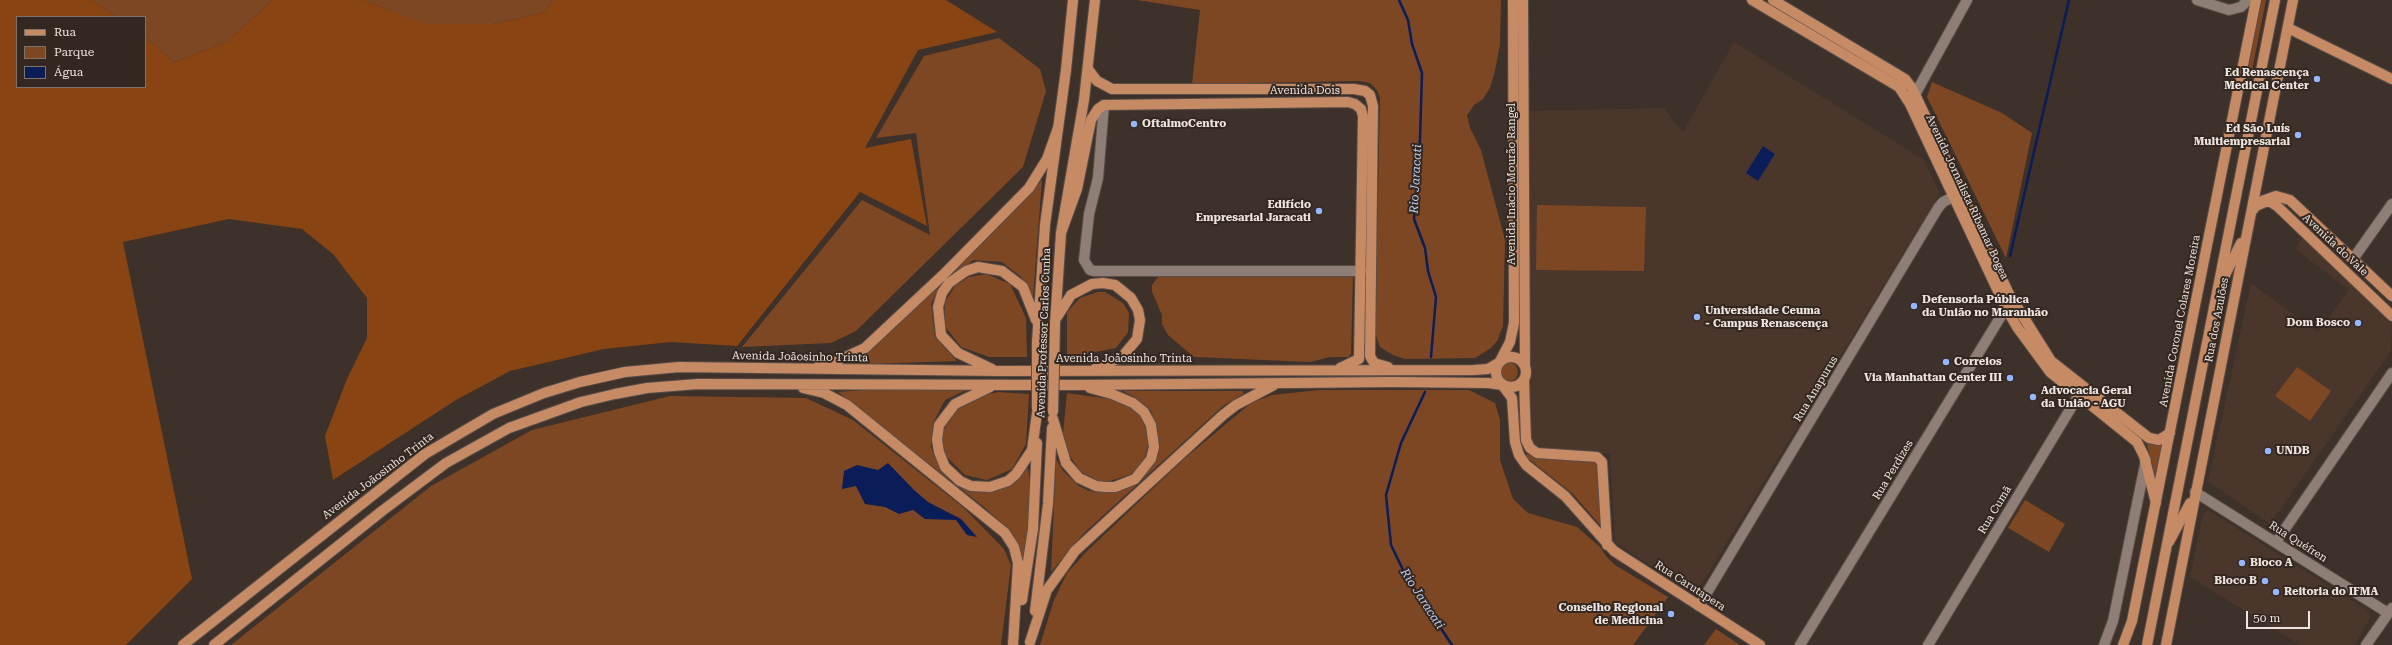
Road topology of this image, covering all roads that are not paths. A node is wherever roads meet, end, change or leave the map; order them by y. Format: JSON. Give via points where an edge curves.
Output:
{"nodes":[{"id":1,"x":1073,"y":0,"type":"edge"},
{"id":2,"x":1095,"y":0,"type":"edge"},
{"id":3,"x":1513,"y":0,"type":"edge"},
{"id":4,"x":1523,"y":0,"type":"edge"},
{"id":5,"x":1752,"y":0,"type":"edge"},
{"id":6,"x":1773,"y":0,"type":"edge"},
{"id":7,"x":1967,"y":0,"type":"edge"},
{"id":8,"x":2197,"y":0,"type":"edge"},
{"id":9,"x":2248,"y":0,"type":"edge"},
{"id":10,"x":2256,"y":0,"type":"edge"},
{"id":11,"x":2275,"y":0,"type":"edge"},
{"id":12,"x":2288,"y":0,"type":"edge"},
{"id":13,"x":2293,"y":0,"type":"edge"},
{"id":14,"x":2290,"y":16,"type":"junction"},
{"id":15,"x":2288,"y":28,"type":"junction"},
{"id":16,"x":1088,"y":69,"type":"junction"},
{"id":17,"x":2392,"y":80,"type":"edge"},
{"id":18,"x":1254,"y":89,"type":"junction"},
{"id":19,"x":1915,"y":94,"type":"junction"},
{"id":20,"x":1254,"y":103,"type":"junction"},
{"id":21,"x":1910,"y":104,"type":"junction"},
{"id":22,"x":1104,"y":105,"type":"junction"},
{"id":23,"x":1081,"y":117,"type":"junction"},
{"id":24,"x":1058,"y":128,"type":"junction"},
{"id":25,"x":1087,"y":136,"type":"junction"},
{"id":26,"x":1957,"y":195,"type":"junction"},
{"id":27,"x":2392,"y":204,"type":"edge"},
{"id":28,"x":2254,"y":208,"type":"junction"},
{"id":29,"x":2247,"y":231,"type":"junction"},
{"id":30,"x":1061,"y":233,"type":"junction"},
{"id":31,"x":2353,"y":259,"type":"junction"},
{"id":32,"x":1361,"y":271,"type":"junction"},
{"id":33,"x":2374,"y":279,"type":"junction"},
{"id":34,"x":2216,"y":293,"type":"junction"},
{"id":35,"x":2392,"y":296,"type":"edge"},
{"id":36,"x":2006,"y":308,"type":"junction"},
{"id":37,"x":2384,"y":308,"type":"junction"},
{"id":38,"x":2392,"y":316,"type":"edge"},
{"id":39,"x":1055,"y":324,"type":"junction"},
{"id":40,"x":1038,"y":337,"type":"junction"},
{"id":41,"x":1500,"y":362,"type":"junction"},
{"id":42,"x":1525,"y":367,"type":"junction"},
{"id":43,"x":797,"y":369,"type":"junction"},
{"id":44,"x":1332,"y":371,"type":"junction"},
{"id":45,"x":1400,"y":371,"type":"junction"},
{"id":46,"x":1000,"y":372,"type":"junction"},
{"id":47,"x":1071,"y":372,"type":"junction"},
{"id":48,"x":2392,"y":373,"type":"edge"},
{"id":49,"x":1524,"y":380,"type":"junction"},
{"id":50,"x":1280,"y":383,"type":"junction"},
{"id":51,"x":782,"y":384,"type":"junction"},
{"id":52,"x":999,"y":384,"type":"junction"},
{"id":53,"x":1079,"y":385,"type":"junction"},
{"id":54,"x":1503,"y":385,"type":"junction"},
{"id":55,"x":2081,"y":391,"type":"junction"},
{"id":56,"x":1037,"y":411,"type":"junction"},
{"id":57,"x":1053,"y":416,"type":"junction"},
{"id":58,"x":2170,"y":432,"type":"junction"},
{"id":59,"x":2146,"y":460,"type":"junction"},
{"id":60,"x":2195,"y":492,"type":"junction"},
{"id":61,"x":2156,"y":502,"type":"junction"},
{"id":62,"x":2276,"y":542,"type":"junction"},
{"id":63,"x":1607,"y":545,"type":"junction"},
{"id":64,"x":2164,"y":552,"type":"junction"},
{"id":65,"x":1699,"y":606,"type":"junction"},
{"id":66,"x":2390,"y":610,"type":"edge"},
{"id":67,"x":1030,"y":644,"type":"edge"},
{"id":68,"x":2147,"y":644,"type":"edge"},
{"id":69,"x":183,"y":645,"type":"edge"},
{"id":70,"x":214,"y":645,"type":"edge"},
{"id":71,"x":1014,"y":645,"type":"edge"},
{"id":72,"x":1760,"y":645,"type":"edge"},
{"id":73,"x":1800,"y":645,"type":"edge"},
{"id":74,"x":1928,"y":645,"type":"edge"},
{"id":75,"x":2104,"y":645,"type":"edge"},
{"id":76,"x":2123,"y":645,"type":"edge"},
{"id":77,"x":2166,"y":645,"type":"edge"},
{"id":78,"x":2366,"y":645,"type":"edge"}],
"edges":[{"from":1,"to":24,"type":"main road","name":"Avenida Professor Carlos Cunha"},
{"from":2,"to":16,"type":"main road","name":"Avenida Professor Carlos Cunha"},
{"from":3,"to":41,"type":"main road","name":"Avenida Inácio Mourão Rangel","via":[[1514,323],[1510,342]]},
{"from":4,"to":42,"type":"main road","name":"Avenida Inácio Mourão Rangel"},
{"from":5,"to":21,"type":"main road","name":"Avenida Jornalista Ribamar Bogea","via":[[1894,83]]},
{"from":6,"to":19,"type":"main road","name":"Avenida Jornalista Ribamar Bogea","via":[[1905,79]]},
{"from":7,"to":19,"type":"street"},
{"from":8,"to":9,"type":"street","via":[[2232,10],[2241,7]]},
{"from":10,"to":58,"type":"main road","name":"Avenida Coronel Colares Moreira"},
{"from":11,"to":34,"type":"main road"},
{"from":12,"to":14,"type":"main road"},
{"from":13,"to":14,"type":"main road","name":"Rua dos Azulões"},
{"from":14,"to":15,"type":"main road","name":"Rua dos Azulões"},
{"from":15,"to":17,"type":"main road"},
{"from":15,"to":28,"type":"main road","name":"Rua dos Azulões"},
{"from":16,"to":18,"type":"main road","name":"Avenida Dois","via":[[1097,81],[1112,89]]},
{"from":16,"to":23,"type":"main road","name":"Avenida Professor Carlos Cunha"},
{"from":18,"to":20,"type":"main road"},
{"from":18,"to":45,"type":"main road","name":"Avenida Dois","via":[[1354,89],[1365,91],[1372,98],[1370,356],[1376,364]]},
{"from":19,"to":21,"type":"street"},
{"from":19,"to":26,"type":"main road","name":"Avenida Jornalista Ribamar Bogea"},
{"from":20,"to":22,"type":"main road","name":"Avenida Dois"},
{"from":20,"to":32,"type":"main road","name":"Avenida Dois","via":[[1348,102],[1361,109]]},
{"from":21,"to":26,"type":"main road","name":"Avenida Jornalista Ribamar Bogea"},
{"from":22,"to":25,"type":"main road","via":[[1094,114]]},
{"from":22,"to":32,"type":"street","via":[[1098,178],[1088,214],[1084,260],[1085,265],[1092,271]]},
{"from":23,"to":25,"type":"main road"},
{"from":23,"to":30,"type":"main road","name":"Avenida Professor Carlos Cunha"},
{"from":24,"to":40,"type":"main road","name":"Avenida Professor Carlos Cunha","via":[[1045,225]]},
{"from":24,"to":43,"type":"main road","via":[[1047,159],[1029,188],[880,336],[851,356]]},
{"from":25,"to":30,"type":"main road","via":[[1077,189]]},
{"from":26,"to":36,"type":"main road","name":"Avenida Jornalista Ribamar Bogea"},
{"from":26,"to":55,"type":"main road","name":"Avenida Jornalista Ribamar Bogea","via":[[2026,322],[2051,361]]},
{"from":26,"to":65,"type":"street","name":"Rua Anapurus","via":[[1938,208]]},
{"from":27,"to":31,"type":"street"},
{"from":28,"to":29,"type":"main road","name":"Rua dos Azulões"},
{"from":28,"to":31,"type":"main road","name":"Avenida do Vale","via":[[2271,196],[2281,196],[2290,200]]},
{"from":28,"to":37,"type":"main road","name":"Avenida do Vale","via":[[2268,202],[2277,206]]},
{"from":29,"to":34,"type":"main road"},
{"from":29,"to":60,"type":"main road","name":"Rua dos Azulões"},
{"from":30,"to":39,"type":"main road","name":"Avenida Professor Carlos Cunha"},
{"from":31,"to":33,"type":"main road","name":"Avenida do Vale"},
{"from":32,"to":44,"type":"main road","name":"Avenida Dois","via":[[1359,359]]},
{"from":33,"to":35,"type":"main road","name":"Avenida do Vale"},
{"from":33,"to":37,"type":"main road"},
{"from":34,"to":64,"type":"main road"},
{"from":36,"to":55,"type":"main road","name":"Avenida Jornalista Ribamar Bogea","via":[[2045,367]]},
{"from":36,"to":73,"type":"street","name":"Rua Perdizes"},
{"from":37,"to":38,"type":"main road","name":"Avenida do Vale"},
{"from":39,"to":47,"type":"main road","via":[[1062,306],[1071,295],[1092,284],[1115,285],[1128,294],[1138,310],[1139,334],[1126,354],[1107,365]]},
{"from":39,"to":57,"type":"main road","name":"Avenida Professor Carlos Cunha","bridge":true},
{"from":40,"to":46,"type":"main road","via":[[1035,315],[1027,294],[1007,273],[978,267],[960,274],[949,284],[942,293],[938,307],[939,326],[944,340],[961,355]]},
{"from":40,"to":56,"type":"main road","name":"Avenida Professor Carlos Cunha","bridge":true},
{"from":41,"to":42,"type":"main road","via":[[1507,358],[1516,358]]},
{"from":41,"to":45,"type":"main road","name":"Avenida Joãosinho Trinta","via":[[1481,370]]},
{"from":41,"to":54,"type":"main road","via":[[1496,374]]},
{"from":42,"to":49,"type":"main road"},
{"from":43,"to":46,"type":"main road","name":"Avenida Joãosinho Trinta"},
{"from":43,"to":69,"type":"main road","name":"Avenida Joãosinho Trinta","via":[[679,367],[625,372],[580,382],[505,409],[454,435],[394,476]]},
{"from":44,"to":45,"type":"main road","name":"Avenida Joãosinho Trinta"},
{"from":44,"to":47,"type":"main road","name":"Avenida Joãosinho Trinta"},
{"from":46,"to":47,"type":"main road","name":"Avenida Joãosinho Trinta"},
{"from":48,"to":62,"type":"street"},
{"from":49,"to":54,"type":"main road","via":[[1516,386]]},
{"from":49,"to":63,"type":"main road","via":[[1526,440],[1530,448],[1538,453],[1597,457],[1602,462]]},
{"from":50,"to":53,"type":"main road"},
{"from":50,"to":54,"type":"main road","via":[[1393,382]]},
{"from":50,"to":67,"type":"main road","via":[[1247,399],[1223,415],[1075,551],[1047,590]]},
{"from":51,"to":52,"type":"main road"},
{"from":51,"to":70,"type":"main road","via":[[698,384],[647,388],[581,402],[510,428],[446,463],[413,486]]},
{"from":51,"to":71,"type":"main road","via":[[824,393],[847,405],[1005,533],[1014,547],[1018,563]]},
{"from":52,"to":53,"type":"main road"},
{"from":52,"to":56,"type":"main road","via":[[959,401],[950,408],[941,422],[938,433],[939,452],[945,467],[955,477],[971,486],[981,488],[999,485],[1016,474],[1032,450]]},
{"from":53,"to":57,"type":"main road","via":[[1124,398],[1144,412],[1151,425],[1154,447],[1151,459],[1144,470],[1135,478],[1115,487],[1096,486],[1079,478],[1066,463]]},
{"from":54,"to":63,"type":"main road","via":[[1511,394],[1515,442],[1519,455],[1526,465],[1565,496]]},
{"from":55,"to":58,"type":"main road","name":"Avenida Jornalista Ribamar Bogea","via":[[2150,438],[2159,440]]},
{"from":55,"to":59,"type":"main road","name":"Avenida Jornalista Ribamar Bogea","via":[[2134,439]]},
{"from":55,"to":74,"type":"street","name":"Rua Cumã"},
{"from":56,"to":71,"type":"main road","name":"Avenida Professor Carlos Cunha","via":[[1033,529]]},
{"from":57,"to":67,"type":"main road","name":"Avenida Professor Carlos Cunha","via":[[1042,569]]},
{"from":58,"to":61,"type":"main road","name":"Avenida Coronel Colares Moreira"},
{"from":59,"to":61,"type":"main road","name":"Avenida Jornalista Ribamar Bogea"},
{"from":59,"to":75,"type":"street","via":[[2113,621]]},
{"from":60,"to":62,"type":"street","name":"Rua Quéfren"},
{"from":60,"to":64,"type":"main road"},
{"from":60,"to":77,"type":"main road","name":"Rua dos Azulões"},
{"from":61,"to":76,"type":"main road","name":"Avenida Coronel Colares Moreira","via":[[2132,621]]},
{"from":62,"to":66,"type":"street","name":"Rua Quéfren"},
{"from":63,"to":65,"type":"main road","name":"Rua Carutapera"},
{"from":64,"to":68,"type":"main road"},
{"from":65,"to":72,"type":"main road","name":"Rua Carutapera"},
{"from":66,"to":78,"type":"street"}]}
